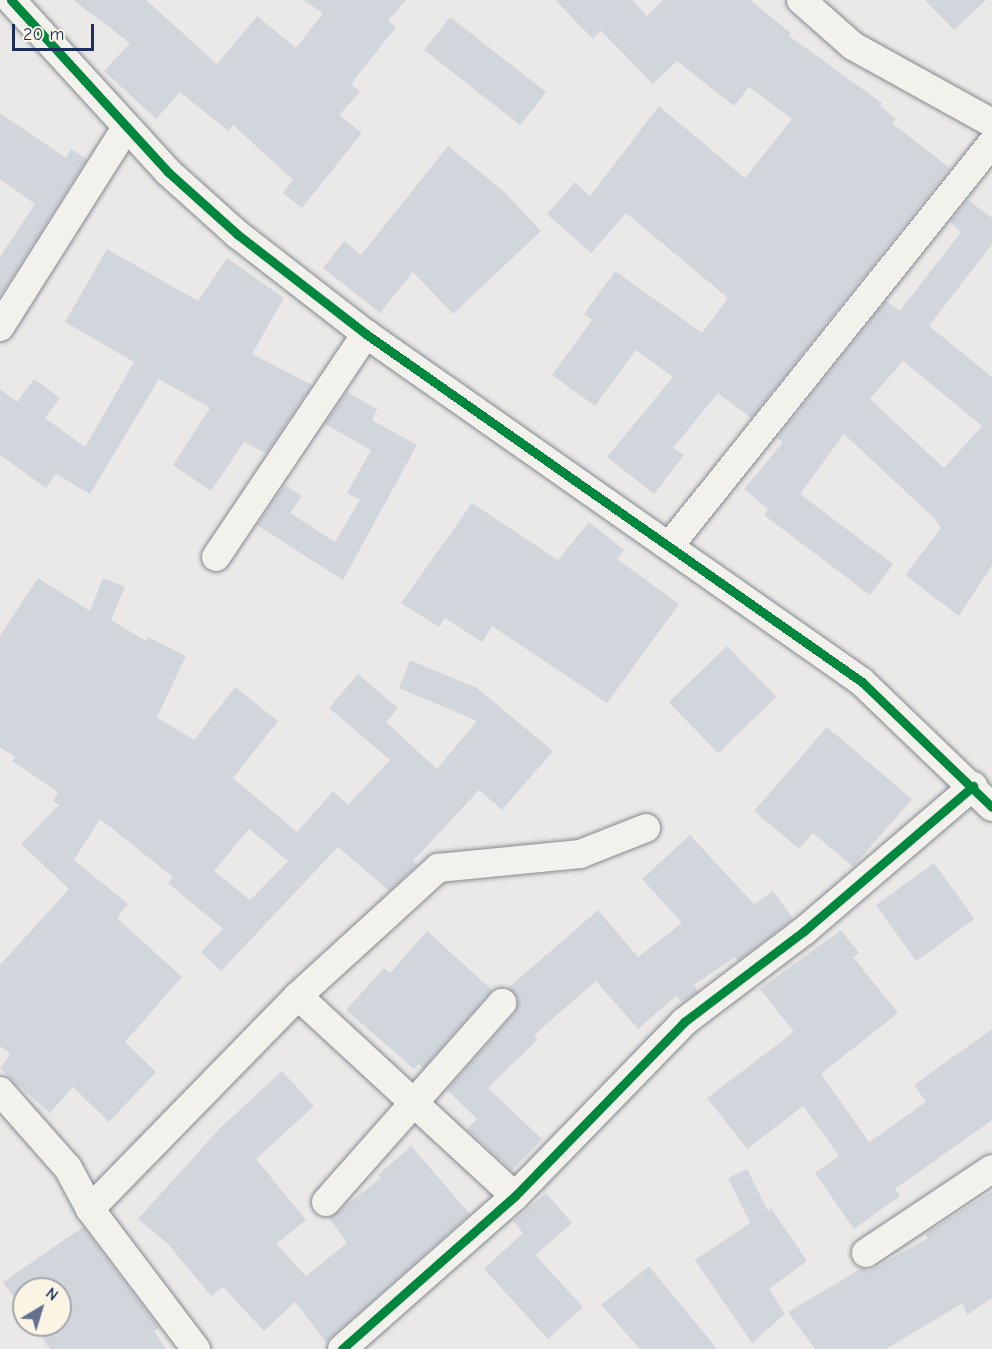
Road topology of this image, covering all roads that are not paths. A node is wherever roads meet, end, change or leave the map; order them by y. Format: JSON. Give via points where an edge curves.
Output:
{"nodes":[{"id":1,"x":801,"y":0,"type":"edge"},
{"id":2,"x":9,"y":9,"type":"edge"},
{"id":3,"x":991,"y":126,"type":"edge"},
{"id":4,"x":126,"y":128,"type":"junction"},
{"id":5,"x":0,"y":327,"type":"edge"},
{"id":6,"x":366,"y":334,"type":"junction"},
{"id":7,"x":670,"y":545,"type":"junction"},
{"id":8,"x":216,"y":557,"type":"dead end"},
{"id":9,"x":984,"y":790,"type":"edge"},
{"id":10,"x":646,"y":828,"type":"dead end"},
{"id":11,"x":298,"y":996,"type":"junction"},
{"id":12,"x":502,"y":1003,"type":"dead end"},
{"id":13,"x":0,"y":1091,"type":"edge"},
{"id":14,"x":413,"y":1103,"type":"junction"},
{"id":15,"x":992,"y":1169,"type":"edge"},
{"id":16,"x":515,"y":1196,"type":"junction"},
{"id":17,"x":326,"y":1202,"type":"dead end"},
{"id":18,"x":90,"y":1209,"type":"junction"},
{"id":19,"x":866,"y":1254,"type":"dead end"},
{"id":20,"x":196,"y":1349,"type":"edge"},
{"id":21,"x":342,"y":1349,"type":"edge"}],
"edges":[{"from":1,"to":3,"type":"street","via":[[853,46]]},
{"from":2,"to":4,"type":"street"},
{"from":3,"to":7,"type":"street"},
{"from":4,"to":5,"type":"street"},
{"from":4,"to":6,"type":"street","via":[[237,234]]},
{"from":6,"to":7,"type":"street"},
{"from":6,"to":8,"type":"street"},
{"from":7,"to":9,"type":"street","via":[[862,682]]},
{"from":9,"to":16,"type":"street","via":[[684,1022]]},
{"from":10,"to":11,"type":"street","via":[[580,854],[438,868]]},
{"from":11,"to":14,"type":"street"},
{"from":11,"to":18,"type":"street"},
{"from":12,"to":14,"type":"street"},
{"from":13,"to":18,"type":"street","via":[[68,1168]]},
{"from":14,"to":16,"type":"street"},
{"from":14,"to":17,"type":"street"},
{"from":15,"to":19,"type":"street"},
{"from":16,"to":21,"type":"street"},
{"from":18,"to":20,"type":"street"}]}
